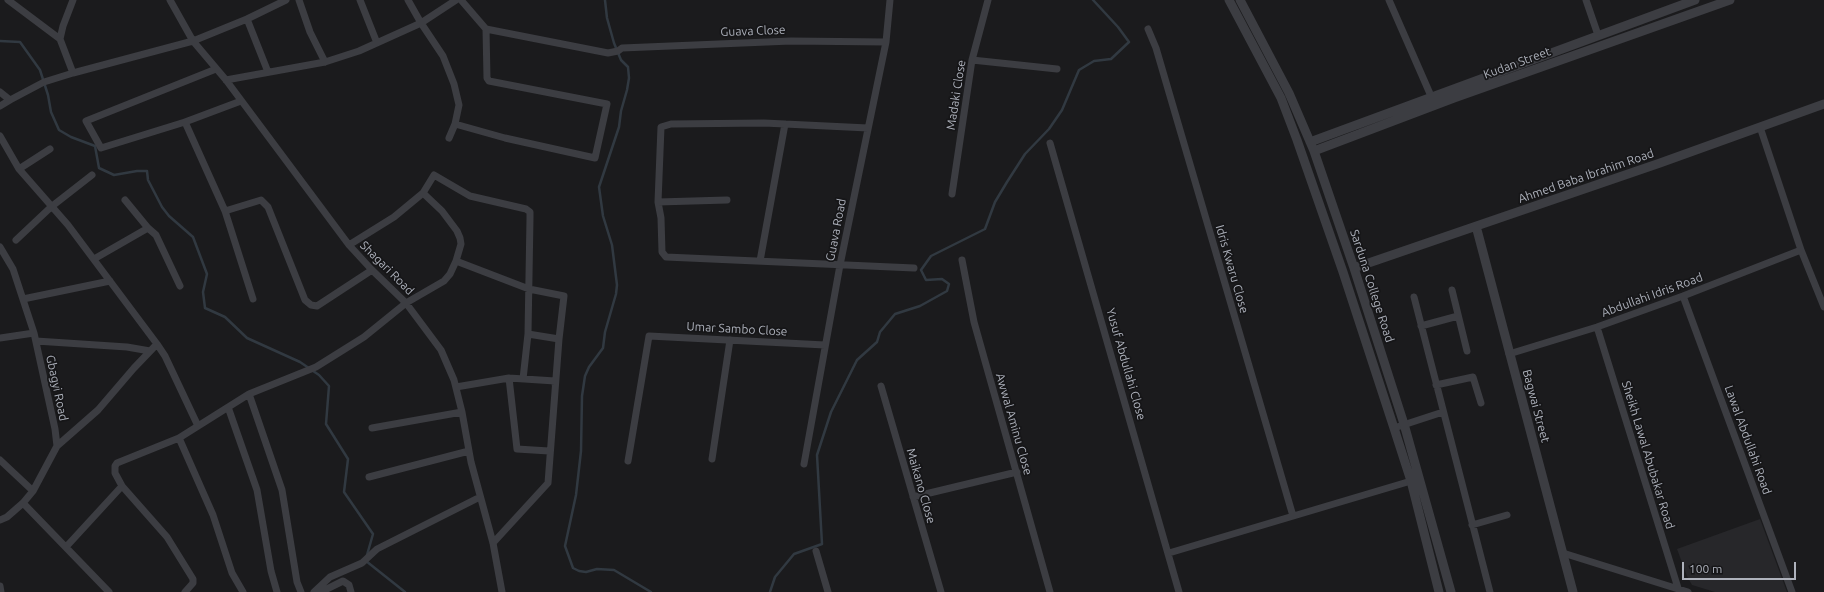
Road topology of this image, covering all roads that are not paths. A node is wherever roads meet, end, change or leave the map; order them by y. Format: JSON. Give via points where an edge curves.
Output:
{"nodes":[{"id":1,"x":8,"y":0,"type":"edge"},
{"id":2,"x":73,"y":0,"type":"edge"},
{"id":3,"x":170,"y":0,"type":"edge"},
{"id":4,"x":286,"y":0,"type":"edge"},
{"id":5,"x":299,"y":0,"type":"edge"},
{"id":6,"x":360,"y":0,"type":"edge"},
{"id":7,"x":408,"y":0,"type":"edge"},
{"id":8,"x":456,"y":0,"type":"edge"},
{"id":9,"x":461,"y":0,"type":"edge"},
{"id":10,"x":890,"y":0,"type":"edge"},
{"id":11,"x":988,"y":0,"type":"edge"},
{"id":12,"x":1229,"y":0,"type":"edge"},
{"id":13,"x":1240,"y":0,"type":"edge"},
{"id":14,"x":1586,"y":0,"type":"edge"},
{"id":15,"x":1730,"y":0,"type":"edge"},
{"id":16,"x":1393,"y":1,"type":"edge"},
{"id":17,"x":1690,"y":1,"type":"edge"},
{"id":18,"x":276,"y":2,"type":"edge"},
{"id":19,"x":247,"y":19,"type":"junction"},
{"id":20,"x":421,"y":23,"type":"junction"},
{"id":21,"x":486,"y":29,"type":"junction"},
{"id":22,"x":1148,"y":29,"type":"dead end"},
{"id":23,"x":1598,"y":35,"type":"junction"},
{"id":24,"x":60,"y":39,"type":"junction"},
{"id":25,"x":193,"y":42,"type":"junction"},
{"id":26,"x":377,"y":42,"type":"junction"},
{"id":27,"x":886,"y":42,"type":"junction"},
{"id":28,"x":972,"y":60,"type":"junction"},
{"id":29,"x":325,"y":62,"type":"junction"},
{"id":30,"x":216,"y":69,"type":"junction"},
{"id":31,"x":1057,"y":69,"type":"dead end"},
{"id":32,"x":268,"y":72,"type":"junction"},
{"id":33,"x":72,"y":73,"type":"junction"},
{"id":34,"x":226,"y":80,"type":"junction"},
{"id":35,"x":0,"y":92,"type":"edge"},
{"id":36,"x":1432,"y":96,"type":"junction"},
{"id":37,"x":10,"y":100,"type":"junction"},
{"id":38,"x":241,"y":101,"type":"junction"},
{"id":39,"x":1824,"y":104,"type":"edge"},
{"id":40,"x":0,"y":106,"type":"edge"},
{"id":41,"x":185,"y":122,"type":"junction"},
{"id":42,"x":455,"y":124,"type":"junction"},
{"id":43,"x":785,"y":124,"type":"junction"},
{"id":44,"x":1760,"y":127,"type":"junction"},
{"id":45,"x":868,"y":128,"type":"junction"},
{"id":46,"x":0,"y":136,"type":"edge"},
{"id":47,"x":449,"y":138,"type":"dead end"},
{"id":48,"x":1310,"y":142,"type":"junction"},
{"id":49,"x":1050,"y":143,"type":"dead end"},
{"id":50,"x":50,"y":148,"type":"dead end"},
{"id":51,"x":1314,"y":151,"type":"junction"},
{"id":52,"x":19,"y":169,"type":"junction"},
{"id":53,"x":92,"y":175,"type":"dead end"},
{"id":54,"x":423,"y":192,"type":"junction"},
{"id":55,"x":952,"y":194,"type":"dead end"},
{"id":56,"x":125,"y":200,"type":"dead end"},
{"id":57,"x":727,"y":200,"type":"dead end"},
{"id":58,"x":658,"y":202,"type":"junction"},
{"id":59,"x":51,"y":207,"type":"junction"},
{"id":60,"x":225,"y":211,"type":"junction"},
{"id":61,"x":1476,"y":226,"type":"junction"},
{"id":62,"x":148,"y":228,"type":"junction"},
{"id":63,"x":16,"y":240,"type":"dead end"},
{"id":64,"x":349,"y":245,"type":"junction"},
{"id":65,"x":0,"y":247,"type":"edge"},
{"id":66,"x":1801,"y":250,"type":"junction"},
{"id":67,"x":94,"y":259,"type":"junction"},
{"id":68,"x":962,"y":260,"type":"dead end"},
{"id":69,"x":456,"y":261,"type":"junction"},
{"id":70,"x":760,"y":261,"type":"junction"},
{"id":71,"x":840,"y":264,"type":"junction"},
{"id":72,"x":914,"y":268,"type":"dead end"},
{"id":73,"x":1354,"y":268,"type":"junction"},
{"id":74,"x":372,"y":270,"type":"junction"},
{"id":75,"x":110,"y":281,"type":"junction"},
{"id":76,"x":180,"y":286,"type":"dead end"},
{"id":77,"x":529,"y":289,"type":"junction"},
{"id":78,"x":1452,"y":290,"type":"dead end"},
{"id":79,"x":1683,"y":296,"type":"junction"},
{"id":80,"x":1414,"y":298,"type":"dead end"},
{"id":81,"x":23,"y":299,"type":"junction"},
{"id":82,"x":254,"y":299,"type":"dead end"},
{"id":83,"x":406,"y":303,"type":"junction"},
{"id":84,"x":1824,"y":308,"type":"edge"},
{"id":85,"x":1458,"y":316,"type":"junction"},
{"id":86,"x":1421,"y":326,"type":"junction"},
{"id":87,"x":1597,"y":327,"type":"junction"},
{"id":88,"x":34,"y":333,"type":"junction"},
{"id":89,"x":528,"y":334,"type":"junction"},
{"id":90,"x":0,"y":338,"type":"edge"},
{"id":91,"x":559,"y":338,"type":"junction"},
{"id":92,"x":730,"y":340,"type":"junction"},
{"id":93,"x":36,"y":341,"type":"junction"},
{"id":94,"x":157,"y":344,"type":"junction"},
{"id":95,"x":825,"y":345,"type":"junction"},
{"id":96,"x":150,"y":351,"type":"junction"},
{"id":97,"x":1467,"y":351,"type":"dead end"},
{"id":98,"x":1509,"y":354,"type":"junction"},
{"id":99,"x":509,"y":378,"type":"junction"},
{"id":100,"x":524,"y":379,"type":"junction"},
{"id":101,"x":555,"y":384,"type":"junction"},
{"id":102,"x":1436,"y":385,"type":"junction"},
{"id":103,"x":881,"y":386,"type":"dead end"},
{"id":104,"x":456,"y":387,"type":"junction"},
{"id":105,"x":249,"y":394,"type":"junction"},
{"id":106,"x":1481,"y":403,"type":"dead end"},
{"id":107,"x":228,"y":407,"type":"junction"},
{"id":108,"x":462,"y":412,"type":"junction"},
{"id":109,"x":1443,"y":412,"type":"junction"},
{"id":110,"x":1404,"y":424,"type":"junction"},
{"id":111,"x":198,"y":426,"type":"junction"},
{"id":112,"x":372,"y":428,"type":"dead end"},
{"id":113,"x":1394,"y":428,"type":"junction"},
{"id":114,"x":179,"y":438,"type":"junction"},
{"id":115,"x":57,"y":446,"type":"junction"},
{"id":116,"x":469,"y":451,"type":"junction"},
{"id":117,"x":549,"y":451,"type":"junction"},
{"id":118,"x":712,"y":459,"type":"dead end"},
{"id":119,"x":0,"y":460,"type":"edge"},
{"id":120,"x":628,"y":461,"type":"dead end"},
{"id":121,"x":804,"y":464,"type":"dead end"},
{"id":122,"x":1017,"y":472,"type":"junction"},
{"id":123,"x":369,"y":477,"type":"dead end"},
{"id":124,"x":1410,"y":481,"type":"junction"},
{"id":125,"x":122,"y":486,"type":"junction"},
{"id":126,"x":33,"y":491,"type":"junction"},
{"id":127,"x":480,"y":497,"type":"junction"},
{"id":128,"x":913,"y":497,"type":"junction"},
{"id":129,"x":23,"y":503,"type":"junction"},
{"id":130,"x":1507,"y":515,"type":"dead end"},
{"id":131,"x":1293,"y":516,"type":"junction"},
{"id":132,"x":0,"y":520,"type":"edge"},
{"id":133,"x":1472,"y":525,"type":"junction"},
{"id":134,"x":493,"y":543,"type":"junction"},
{"id":135,"x":66,"y":547,"type":"junction"},
{"id":136,"x":816,"y":551,"type":"dead end"},
{"id":137,"x":1169,"y":553,"type":"junction"},
{"id":138,"x":1563,"y":553,"type":"junction"},
{"id":139,"x":0,"y":586,"type":"edge"},
{"id":140,"x":1678,"y":588,"type":"junction"},
{"id":141,"x":1,"y":592,"type":"edge"},
{"id":142,"x":108,"y":592,"type":"edge"},
{"id":143,"x":185,"y":592,"type":"edge"},
{"id":144,"x":243,"y":592,"type":"edge"},
{"id":145,"x":277,"y":592,"type":"edge"},
{"id":146,"x":301,"y":592,"type":"edge"},
{"id":147,"x":314,"y":592,"type":"edge"},
{"id":148,"x":321,"y":592,"type":"edge"},
{"id":149,"x":351,"y":592,"type":"edge"},
{"id":150,"x":502,"y":592,"type":"edge"},
{"id":151,"x":828,"y":592,"type":"edge"},
{"id":152,"x":941,"y":592,"type":"edge"},
{"id":153,"x":1050,"y":592,"type":"edge"},
{"id":154,"x":1179,"y":592,"type":"edge"},
{"id":155,"x":1439,"y":592,"type":"edge"},
{"id":156,"x":1451,"y":592,"type":"edge"},
{"id":157,"x":1490,"y":592,"type":"edge"},
{"id":158,"x":1573,"y":592,"type":"edge"},
{"id":159,"x":1688,"y":592,"type":"edge"},
{"id":160,"x":1792,"y":592,"type":"edge"}],
"edges":[{"from":1,"to":24,"type":"street"},
{"from":2,"to":24,"type":"street"},
{"from":3,"to":25,"type":"street","name":"Shagari Road"},
{"from":4,"to":18,"type":"street"},
{"from":5,"to":29,"type":"street","via":[[310,32]]},
{"from":6,"to":26,"type":"street"},
{"from":7,"to":20,"type":"street"},
{"from":8,"to":20,"type":"street"},
{"from":9,"to":21,"type":"street"},
{"from":10,"to":27,"type":"street","name":"Guava Road"},
{"from":11,"to":28,"type":"street","name":"Madaki Close"},
{"from":12,"to":113,"type":"street","name":"Sarduna College Road","via":[[1281,98],[1343,272]]},
{"from":13,"to":48,"type":"street","name":"Sarduna College Road","via":[[1289,93]]},
{"from":14,"to":23,"type":"street"},
{"from":15,"to":51,"type":"street","name":"Kudan Street","via":[[1454,98]]},
{"from":16,"to":36,"type":"street"},
{"from":17,"to":23,"type":"street"},
{"from":18,"to":19,"type":"street"},
{"from":19,"to":25,"type":"street"},
{"from":19,"to":32,"type":"street"},
{"from":20,"to":26,"type":"street"},
{"from":20,"to":42,"type":"street","via":[[443,56],[454,84],[459,105]]},
{"from":21,"to":27,"type":"street","name":"Guava Close","via":[[608,53],[618,52],[622,48],[791,41]]},
{"from":21,"to":42,"type":"street","via":[[489,81],[607,104],[595,158]]},
{"from":22,"to":131,"type":"street","name":"Idris Kwaru Close","via":[[1156,48]]},
{"from":23,"to":36,"type":"street"},
{"from":24,"to":33,"type":"street"},
{"from":25,"to":30,"type":"street","name":"Shagari Road"},
{"from":25,"to":33,"type":"street"},
{"from":26,"to":29,"type":"street"},
{"from":27,"to":45,"type":"street","name":"Guava Road"},
{"from":28,"to":31,"type":"street"},
{"from":28,"to":55,"type":"street","name":"Madaki Close"},
{"from":29,"to":32,"type":"street"},
{"from":30,"to":34,"type":"street","name":"Shagari Road"},
{"from":30,"to":41,"type":"street","via":[[86,121],[100,148]]},
{"from":32,"to":34,"type":"street"},
{"from":33,"to":37,"type":"street","via":[[44,82]]},
{"from":34,"to":38,"type":"street","name":"Shagari Road"},
{"from":35,"to":37,"type":"street"},
{"from":36,"to":48,"type":"street"},
{"from":37,"to":40,"type":"street"},
{"from":38,"to":41,"type":"street"},
{"from":38,"to":64,"type":"street","name":"Shagari Road"},
{"from":39,"to":44,"type":"street","name":"Ahmed Baba Ibrahim Road"},
{"from":41,"to":60,"type":"street"},
{"from":42,"to":47,"type":"street"},
{"from":43,"to":45,"type":"street"},
{"from":43,"to":58,"type":"street","via":[[678,124],[661,127]]},
{"from":43,"to":70,"type":"street"},
{"from":44,"to":61,"type":"street","name":"Ahmed Baba Ibrahim Road"},
{"from":44,"to":66,"type":"street"},
{"from":45,"to":71,"type":"street","name":"Guava Road"},
{"from":46,"to":52,"type":"street"},
{"from":48,"to":51,"type":"street","name":"Sarduna College Road"},
{"from":49,"to":137,"type":"street","name":"Yusuf Abdullahi Close"},
{"from":50,"to":52,"type":"street"},
{"from":51,"to":73,"type":"street","name":"Sarduna College Road"},
{"from":52,"to":59,"type":"street"},
{"from":53,"to":59,"type":"street"},
{"from":54,"to":64,"type":"street","via":[[394,217]]},
{"from":54,"to":69,"type":"street","via":[[458,231],[461,244]]},
{"from":54,"to":77,"type":"street","via":[[434,175],[470,196],[530,212]]},
{"from":56,"to":62,"type":"street"},
{"from":57,"to":58,"type":"street"},
{"from":58,"to":70,"type":"street","via":[[662,252],[666,257]]},
{"from":59,"to":63,"type":"street"},
{"from":59,"to":67,"type":"street","via":[[68,224]]},
{"from":60,"to":74,"type":"street","via":[[261,200],[268,207],[305,300],[311,305],[317,306]]},
{"from":60,"to":82,"type":"street"},
{"from":61,"to":73,"type":"street","name":"Ahmed Baba Ibrahim Road"},
{"from":61,"to":98,"type":"street","name":"Bagwai Street"},
{"from":62,"to":67,"type":"street"},
{"from":62,"to":76,"type":"street","via":[[156,235]]},
{"from":64,"to":74,"type":"street","name":"Shagari Road"},
{"from":65,"to":81,"type":"street","name":"Gbagyi Road","via":[[13,270]]},
{"from":66,"to":79,"type":"street","name":"Abdullahi Idris Road"},
{"from":66,"to":84,"type":"street"},
{"from":67,"to":75,"type":"street"},
{"from":68,"to":122,"type":"street","name":"Awwal Aminu Close","via":[[974,322]]},
{"from":69,"to":77,"type":"street"},
{"from":69,"to":83,"type":"street","via":[[444,281]]},
{"from":70,"to":71,"type":"street"},
{"from":71,"to":72,"type":"street"},
{"from":71,"to":95,"type":"street","name":"Guava Road"},
{"from":73,"to":110,"type":"street","name":"Sarduna College Road"},
{"from":74,"to":83,"type":"street","name":"Shagari Road"},
{"from":75,"to":81,"type":"street"},
{"from":75,"to":94,"type":"street"},
{"from":77,"to":89,"type":"street"},
{"from":77,"to":91,"type":"street","via":[[564,296]]},
{"from":78,"to":85,"type":"street"},
{"from":79,"to":87,"type":"street","name":"Abdullahi Idris Road"},
{"from":79,"to":160,"type":"street","name":"Lawal Abdullahi Road"},
{"from":80,"to":86,"type":"street"},
{"from":81,"to":88,"type":"street","name":"Gbagyi Road"},
{"from":83,"to":104,"type":"street","name":"Shagari Road","via":[[441,350]]},
{"from":83,"to":105,"type":"street","via":[[364,337],[316,367]]},
{"from":85,"to":86,"type":"street"},
{"from":85,"to":97,"type":"street"},
{"from":86,"to":102,"type":"street"},
{"from":87,"to":98,"type":"street","name":"Abdullahi Idris Road"},
{"from":87,"to":140,"type":"street","name":"Sheikh Lawal Abubakar Road"},
{"from":88,"to":90,"type":"street"},
{"from":88,"to":93,"type":"street","name":"Gbagyi Road"},
{"from":89,"to":91,"type":"street"},
{"from":89,"to":100,"type":"street"},
{"from":91,"to":101,"type":"street"},
{"from":92,"to":95,"type":"street","name":"Umar Sambo Close"},
{"from":92,"to":118,"type":"street"},
{"from":92,"to":120,"type":"street","name":"Umar Sambo Close","via":[[649,336]]},
{"from":93,"to":96,"type":"street"},
{"from":93,"to":115,"type":"street","name":"Gbagyi Road"},
{"from":94,"to":96,"type":"street"},
{"from":94,"to":111,"type":"street"},
{"from":95,"to":121,"type":"street","name":"Guava Road"},
{"from":96,"to":115,"type":"street","via":[[98,410]]},
{"from":98,"to":138,"type":"street","name":"Bagwai Street"},
{"from":99,"to":100,"type":"street"},
{"from":99,"to":104,"type":"street"},
{"from":99,"to":117,"type":"street","via":[[517,449]]},
{"from":100,"to":101,"type":"street","via":[[555,381]]},
{"from":101,"to":117,"type":"street"},
{"from":102,"to":106,"type":"street","via":[[1473,376]]},
{"from":102,"to":109,"type":"street"},
{"from":103,"to":128,"type":"street","name":"Maikano Close"},
{"from":104,"to":108,"type":"street","name":"Shagari Road"},
{"from":105,"to":107,"type":"street"},
{"from":105,"to":146,"type":"street","via":[[282,490],[297,582]]},
{"from":107,"to":111,"type":"street"},
{"from":107,"to":145,"type":"street","via":[[257,490]]},
{"from":108,"to":112,"type":"street"},
{"from":108,"to":116,"type":"street","name":"Shagari Road"},
{"from":109,"to":110,"type":"street"},
{"from":109,"to":133,"type":"street"},
{"from":110,"to":113,"type":"street"},
{"from":110,"to":156,"type":"street","name":"Sarduna College Road"},
{"from":111,"to":114,"type":"street"},
{"from":113,"to":124,"type":"street","name":"Sarduna College Road"},
{"from":114,"to":125,"type":"street","via":[[117,462],[115,473]]},
{"from":114,"to":144,"type":"street","via":[[213,515],[232,573]]},
{"from":115,"to":126,"type":"street"},
{"from":116,"to":123,"type":"street"},
{"from":116,"to":127,"type":"street","name":"Shagari Road"},
{"from":117,"to":134,"type":"street","via":[[548,483]]},
{"from":119,"to":126,"type":"street"},
{"from":122,"to":128,"type":"street"},
{"from":122,"to":153,"type":"street","name":"Awwal Aminu Close"},
{"from":124,"to":131,"type":"street"},
{"from":124,"to":155,"type":"street","name":"Sarduna College Road"},
{"from":125,"to":135,"type":"street"},
{"from":125,"to":143,"type":"street","via":[[167,537],[189,573],[193,583]]},
{"from":126,"to":129,"type":"street"},
{"from":127,"to":134,"type":"street","name":"Shagari Road"},
{"from":127,"to":147,"type":"street","via":[[377,549],[363,562],[330,577]]},
{"from":128,"to":152,"type":"street","name":"Maikano Close"},
{"from":129,"to":132,"type":"street"},
{"from":129,"to":135,"type":"street"},
{"from":130,"to":133,"type":"street"},
{"from":131,"to":137,"type":"street"},
{"from":133,"to":157,"type":"street"},
{"from":134,"to":150,"type":"street","name":"Shagari Road"},
{"from":135,"to":142,"type":"street"},
{"from":136,"to":151,"type":"street"},
{"from":137,"to":154,"type":"street","name":"Yusuf Abdullahi Close"},
{"from":138,"to":140,"type":"street"},
{"from":138,"to":158,"type":"street","name":"Bagwai Street"},
{"from":139,"to":141,"type":"street"},
{"from":140,"to":159,"type":"street"},
{"from":148,"to":149,"type":"street","via":[[343,581],[350,584]]}]}
